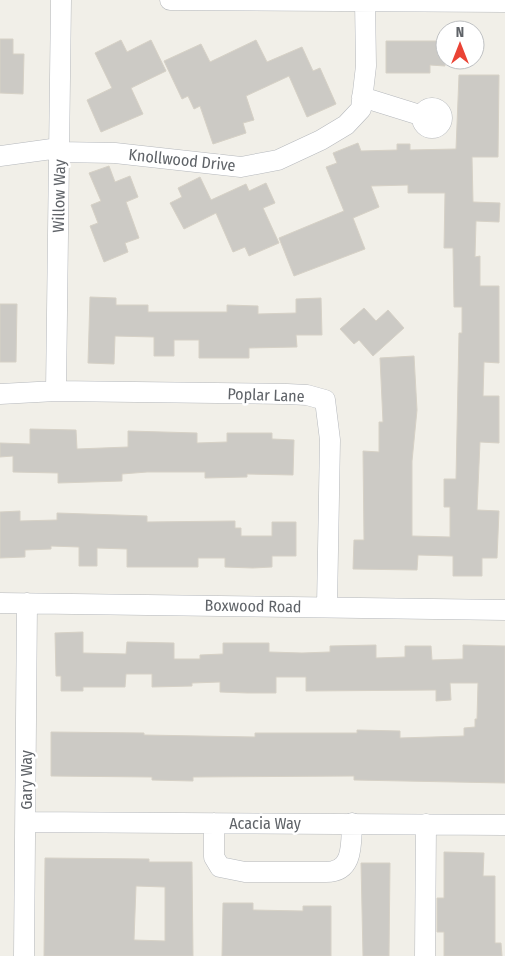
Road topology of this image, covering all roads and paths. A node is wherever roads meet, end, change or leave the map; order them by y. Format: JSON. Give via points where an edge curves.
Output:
{"nodes":[{"id":1,"x":60,"y":0,"type":"edge"},
{"id":2,"x":170,"y":0,"type":"edge"},
{"id":3,"x":204,"y":0,"type":"edge"},
{"id":4,"x":443,"y":0,"type":"edge"},
{"id":5,"x":365,"y":1,"type":"junction"},
{"id":6,"x":505,"y":2,"type":"edge"},
{"id":7,"x":362,"y":97,"type":"junction"},
{"id":8,"x":423,"y":116,"type":"dead end"},
{"id":9,"x":59,"y":150,"type":"junction"},
{"id":10,"x":0,"y":156,"type":"edge"},
{"id":11,"x":56,"y":391,"type":"junction"},
{"id":12,"x":0,"y":394,"type":"edge"},
{"id":13,"x":0,"y":603,"type":"edge"},
{"id":14,"x":27,"y":603,"type":"junction"},
{"id":15,"x":327,"y":606,"type":"junction"},
{"id":16,"x":505,"y":610,"type":"edge"},
{"id":17,"x":26,"y":822,"type":"junction"},
{"id":18,"x":214,"y":823,"type":"junction"},
{"id":19,"x":352,"y":823,"type":"junction"},
{"id":20,"x":426,"y":824,"type":"junction"},
{"id":21,"x":505,"y":825,"type":"edge"},
{"id":22,"x":24,"y":956,"type":"edge"},
{"id":23,"x":425,"y":956,"type":"edge"}],
"edges":[{"from":1,"to":9,"type":"street","name":"Willow Way"},
{"from":2,"to":3,"type":"street"},
{"from":3,"to":5,"type":"street"},
{"from":4,"to":5,"type":"street"},
{"from":4,"to":6,"type":"street"},
{"from":5,"to":7,"type":"street","name":"Knollwood Drive","via":[[366,66]]},
{"from":7,"to":8,"type":"street"},
{"from":7,"to":9,"type":"street","name":"Knollwood Drive","via":[[360,109],[346,125],[278,160],[250,165]]},
{"from":9,"to":10,"type":"street","name":"Knollwood Drive"},
{"from":9,"to":11,"type":"street","name":"Willow Way"},
{"from":11,"to":12,"type":"street","name":"Poplar Lane"},
{"from":11,"to":15,"type":"street","name":"Poplar Lane","via":[[287,394],[325,400],[330,440]]},
{"from":13,"to":14,"type":"street","name":"Boxwood Road"},
{"from":14,"to":15,"type":"street","name":"Boxwood Road"},
{"from":14,"to":17,"type":"street","name":"Gary Way"},
{"from":15,"to":16,"type":"street","name":"Boxwood Road"},
{"from":17,"to":18,"type":"street","name":"Acacia Way"},
{"from":17,"to":22,"type":"street","name":"Gary Way"},
{"from":18,"to":19,"type":"street","name":"Acacia Way"},
{"from":18,"to":19,"type":"street","via":[[214,857],[220,867],[245,872],[338,870],[347,862],[350,853]]},
{"from":19,"to":20,"type":"street","name":"Acacia Way"},
{"from":20,"to":21,"type":"street","name":"Acacia Way"},
{"from":20,"to":23,"type":"street"}]}
